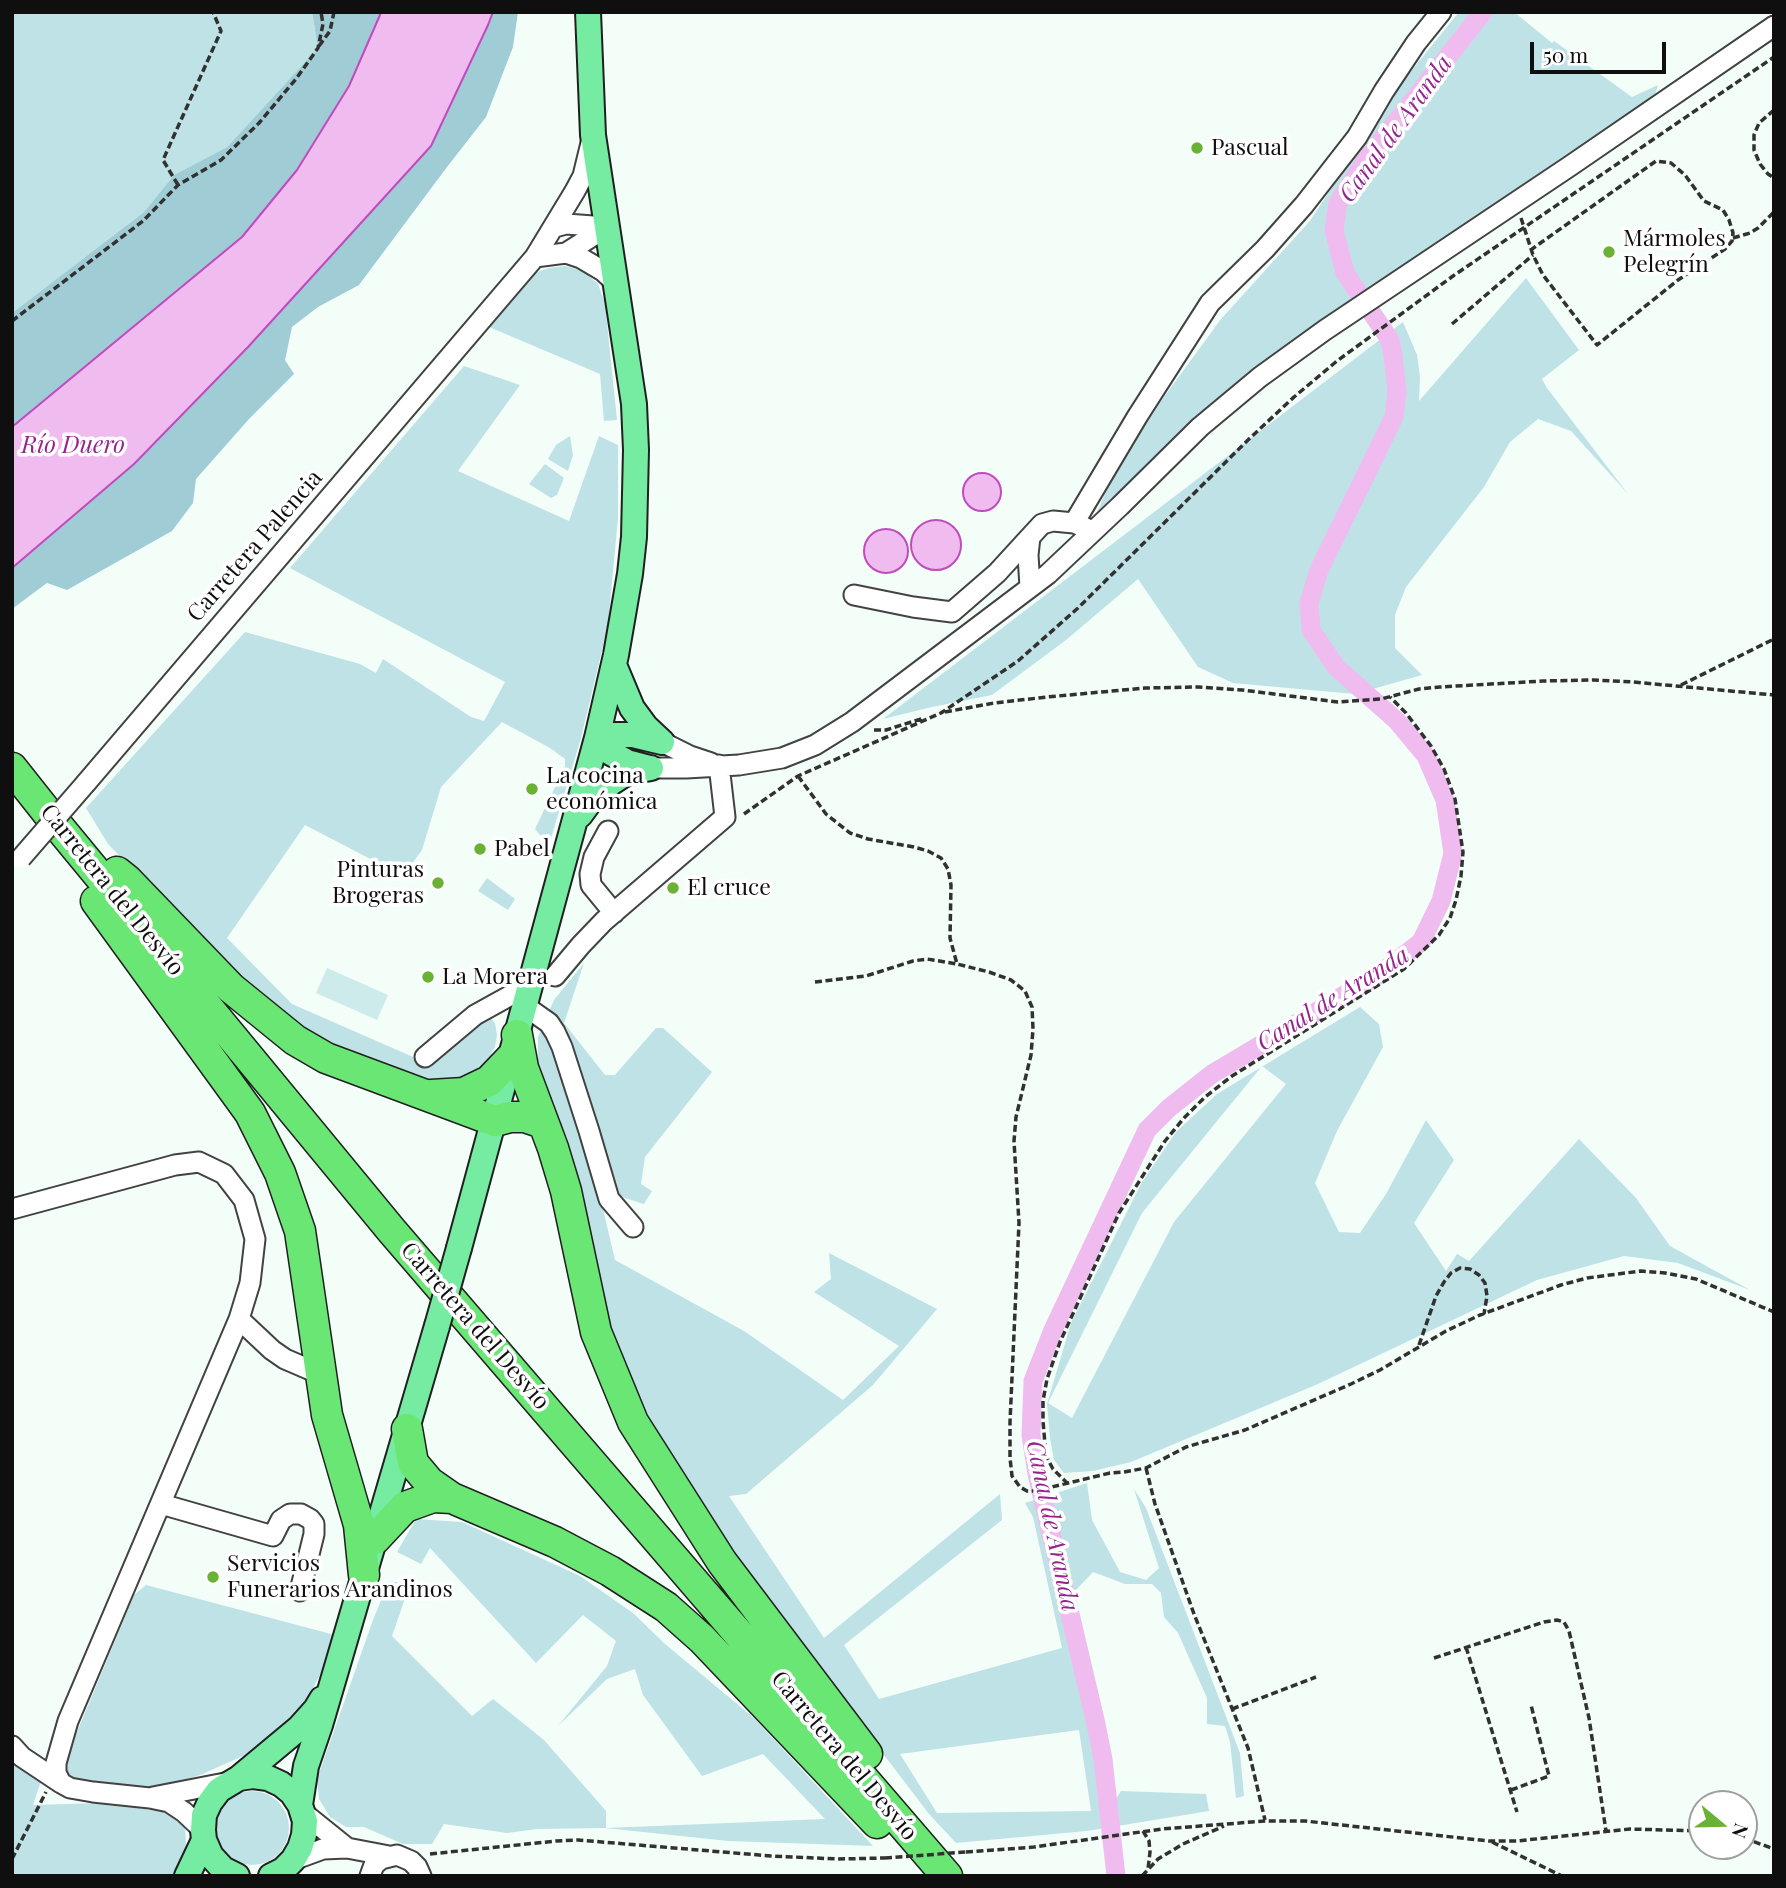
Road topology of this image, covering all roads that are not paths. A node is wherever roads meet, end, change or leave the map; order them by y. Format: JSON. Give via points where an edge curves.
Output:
{"nodes":[{"id":1,"x":588,"y":12,"type":"edge"},
{"id":2,"x":1441,"y":12,"type":"edge"},
{"id":3,"x":1774,"y":26,"type":"edge"},
{"id":4,"x":593,"y":135,"type":"junction"},
{"id":5,"x":555,"y":226,"type":"junction"},
{"id":6,"x":607,"y":227,"type":"junction"},
{"id":7,"x":566,"y":253,"type":"junction"},
{"id":8,"x":535,"y":257,"type":"junction"},
{"id":9,"x":617,"y":284,"type":"junction"},
{"id":10,"x":1074,"y":523,"type":"junction"},
{"id":11,"x":1093,"y":531,"type":"junction"},
{"id":12,"x":1030,"y":537,"type":"junction"},
{"id":13,"x":1030,"y":587,"type":"junction"},
{"id":14,"x":854,"y":595,"type":"dead end"},
{"id":15,"x":614,"y":665,"type":"junction"},
{"id":16,"x":597,"y":738,"type":"junction"},
{"id":17,"x":662,"y":742,"type":"junction"},
{"id":18,"x":719,"y":765,"type":"junction"},
{"id":19,"x":12,"y":768,"type":"edge"},
{"id":20,"x":651,"y":768,"type":"junction"},
{"id":21,"x":46,"y":811,"type":"junction"},
{"id":22,"x":574,"y":824,"type":"junction"},
{"id":23,"x":608,"y":831,"type":"dead end"},
{"id":24,"x":17,"y":863,"type":"edge"},
{"id":25,"x":614,"y":913,"type":"junction"},
{"id":26,"x":555,"y":976,"type":"dead end"},
{"id":27,"x":528,"y":995,"type":"junction"},
{"id":28,"x":514,"y":1046,"type":"junction"},
{"id":29,"x":425,"y":1057,"type":"dead end"},
{"id":30,"x":424,"y":1095,"type":"junction"},
{"id":31,"x":495,"y":1121,"type":"junction"},
{"id":32,"x":543,"y":1123,"type":"junction"},
{"id":33,"x":12,"y":1209,"type":"edge"},
{"id":34,"x":633,"y":1227,"type":"dead end"},
{"id":35,"x":239,"y":1319,"type":"junction"},
{"id":36,"x":320,"y":1374,"type":"junction"},
{"id":37,"x":407,"y":1429,"type":"junction"},
{"id":38,"x":452,"y":1498,"type":"junction"},
{"id":39,"x":161,"y":1504,"type":"junction"},
{"id":40,"x":375,"y":1539,"type":"junction"},
{"id":41,"x":364,"y":1575,"type":"junction"},
{"id":42,"x":300,"y":1591,"type":"dead end"},
{"id":43,"x":333,"y":1681,"type":"junction"},
{"id":44,"x":12,"y":1746,"type":"edge"},
{"id":45,"x":57,"y":1780,"type":"junction"},
{"id":46,"x":235,"y":1780,"type":"junction"},
{"id":47,"x":150,"y":1798,"type":"junction"},
{"id":48,"x":301,"y":1808,"type":"junction"},
{"id":49,"x":203,"y":1835,"type":"junction"},
{"id":50,"x":354,"y":1849,"type":"junction"},
{"id":51,"x":389,"y":1856,"type":"junction"},
{"id":52,"x":293,"y":1860,"type":"junction"},
{"id":53,"x":961,"y":1864,"type":"edge"},
{"id":54,"x":416,"y":1868,"type":"edge"},
{"id":55,"x":370,"y":1875,"type":"edge"},
{"id":56,"x":187,"y":1876,"type":"edge"},
{"id":57,"x":237,"y":1876,"type":"edge"},
{"id":58,"x":271,"y":1876,"type":"edge"},
{"id":59,"x":933,"y":1876,"type":"edge"},
{"id":60,"x":947,"y":1876,"type":"edge"}],
"edges":[{"from":1,"to":4,"type":"main road"},
{"from":2,"to":10,"type":"street","via":[[1357,137],[1304,205],[1210,303]]},
{"from":3,"to":11,"type":"street","via":[[1260,377],[1200,427]]},
{"from":4,"to":5,"type":"street","name":"Carretera Palencia","via":[[583,176]]},
{"from":4,"to":6,"type":"main road"},
{"from":5,"to":6,"type":"street"},
{"from":5,"to":8,"type":"street","name":"Carretera Palencia"},
{"from":6,"to":7,"type":"street"},
{"from":6,"to":9,"type":"main road"},
{"from":7,"to":8,"type":"street"},
{"from":7,"to":9,"type":"street","via":[[603,271]]},
{"from":8,"to":24,"type":"street","name":"Carretera Palencia","bridge":true},
{"from":9,"to":15,"type":"main road","via":[[634,404],[636,499],[630,574]]},
{"from":10,"to":11,"type":"street"},
{"from":10,"to":12,"type":"street","via":[[1042,524]]},
{"from":11,"to":13,"type":"street"},
{"from":12,"to":13,"type":"street"},
{"from":12,"to":14,"type":"street","via":[[952,612]]},
{"from":13,"to":18,"type":"street","via":[[815,745],[782,758]]},
{"from":15,"to":16,"type":"main road"},
{"from":15,"to":17,"type":"main road","via":[[632,708]]},
{"from":16,"to":17,"type":"main road","via":[[633,735]]},
{"from":16,"to":20,"type":"main road","via":[[627,762]]},
{"from":16,"to":22,"type":"main road"},
{"from":17,"to":18,"type":"street"},
{"from":18,"to":20,"type":"street"},
{"from":18,"to":25,"type":"street","via":[[725,817]]},
{"from":19,"to":21,"type":"highway","name":"Carretera del Desvío"},
{"from":20,"to":22,"type":"main road","via":[[629,772],[597,792]]},
{"from":21,"to":30,"type":"highway","via":[[127,880],[231,988],[295,1040],[326,1058]]},
{"from":21,"to":36,"type":"highway","via":[[95,899],[250,1114],[280,1173],[300,1231]]},
{"from":21,"to":60,"type":"highway","name":"Carretera del Desvío","via":[[392,1231]]},
{"from":22,"to":27,"type":"main road"},
{"from":23,"to":25,"type":"street","via":[[590,874],[591,886]]},
{"from":25,"to":26,"type":"street"},
{"from":27,"to":28,"type":"main road"},
{"from":27,"to":29,"type":"street","via":[[475,1016]]},
{"from":27,"to":34,"type":"street","via":[[555,1032],[566,1059],[609,1199]]},
{"from":28,"to":30,"type":"highway","via":[[489,1081],[464,1093]]},
{"from":28,"to":31,"type":"main road"},
{"from":28,"to":32,"type":"highway"},
{"from":30,"to":31,"type":"highway"},
{"from":31,"to":32,"type":"highway","via":[[525,1117]]},
{"from":31,"to":37,"type":"main road","bridge":true},
{"from":32,"to":53,"type":"highway","via":[[566,1191],[596,1332],[633,1422],[722,1562],[904,1802]]},
{"from":33,"to":35,"type":"street","via":[[175,1165],[199,1163],[224,1174],[244,1200],[255,1238],[250,1283]]},
{"from":35,"to":36,"type":"street","via":[[285,1359]]},
{"from":35,"to":39,"type":"street"},
{"from":36,"to":41,"type":"highway","via":[[359,1525]]},
{"from":37,"to":38,"type":"highway","via":[[413,1463]]},
{"from":37,"to":40,"type":"main road"},
{"from":38,"to":40,"type":"highway","via":[[433,1497],[405,1507]]},
{"from":38,"to":59,"type":"highway","via":[[555,1542],[666,1607]]},
{"from":39,"to":42,"type":"street","via":[[273,1536],[290,1514],[310,1519],[314,1534]]},
{"from":39,"to":45,"type":"street","via":[[68,1721],[56,1763]]},
{"from":40,"to":41,"type":"main road"},
{"from":41,"to":43,"type":"main road"},
{"from":43,"to":46,"type":"main road","via":[[299,1728]]},
{"from":43,"to":48,"type":"main road","via":[[306,1766]]},
{"from":44,"to":45,"type":"street"},
{"from":45,"to":47,"type":"street","via":[[93,1793]]},
{"from":46,"to":47,"type":"street"},
{"from":46,"to":48,"type":"main road","via":[[268,1778],[292,1793]]},
{"from":46,"to":49,"type":"main road","via":[[210,1801]]},
{"from":47,"to":49,"type":"street","via":[[169,1802],[184,1812]]},
{"from":48,"to":50,"type":"street","via":[[315,1824]]},
{"from":48,"to":52,"type":"main road","via":[[304,1835]]},
{"from":49,"to":56,"type":"main road"},
{"from":49,"to":57,"type":"main road","via":[[211,1856]]},
{"from":50,"to":51,"type":"street"},
{"from":50,"to":52,"type":"street","via":[[323,1849]]},
{"from":50,"to":55,"type":"street","via":[[369,1863]]},
{"from":51,"to":54,"type":"street","via":[[404,1857]]},
{"from":51,"to":55,"type":"street","via":[[374,1865]]},
{"from":52,"to":58,"type":"main road"}]}
